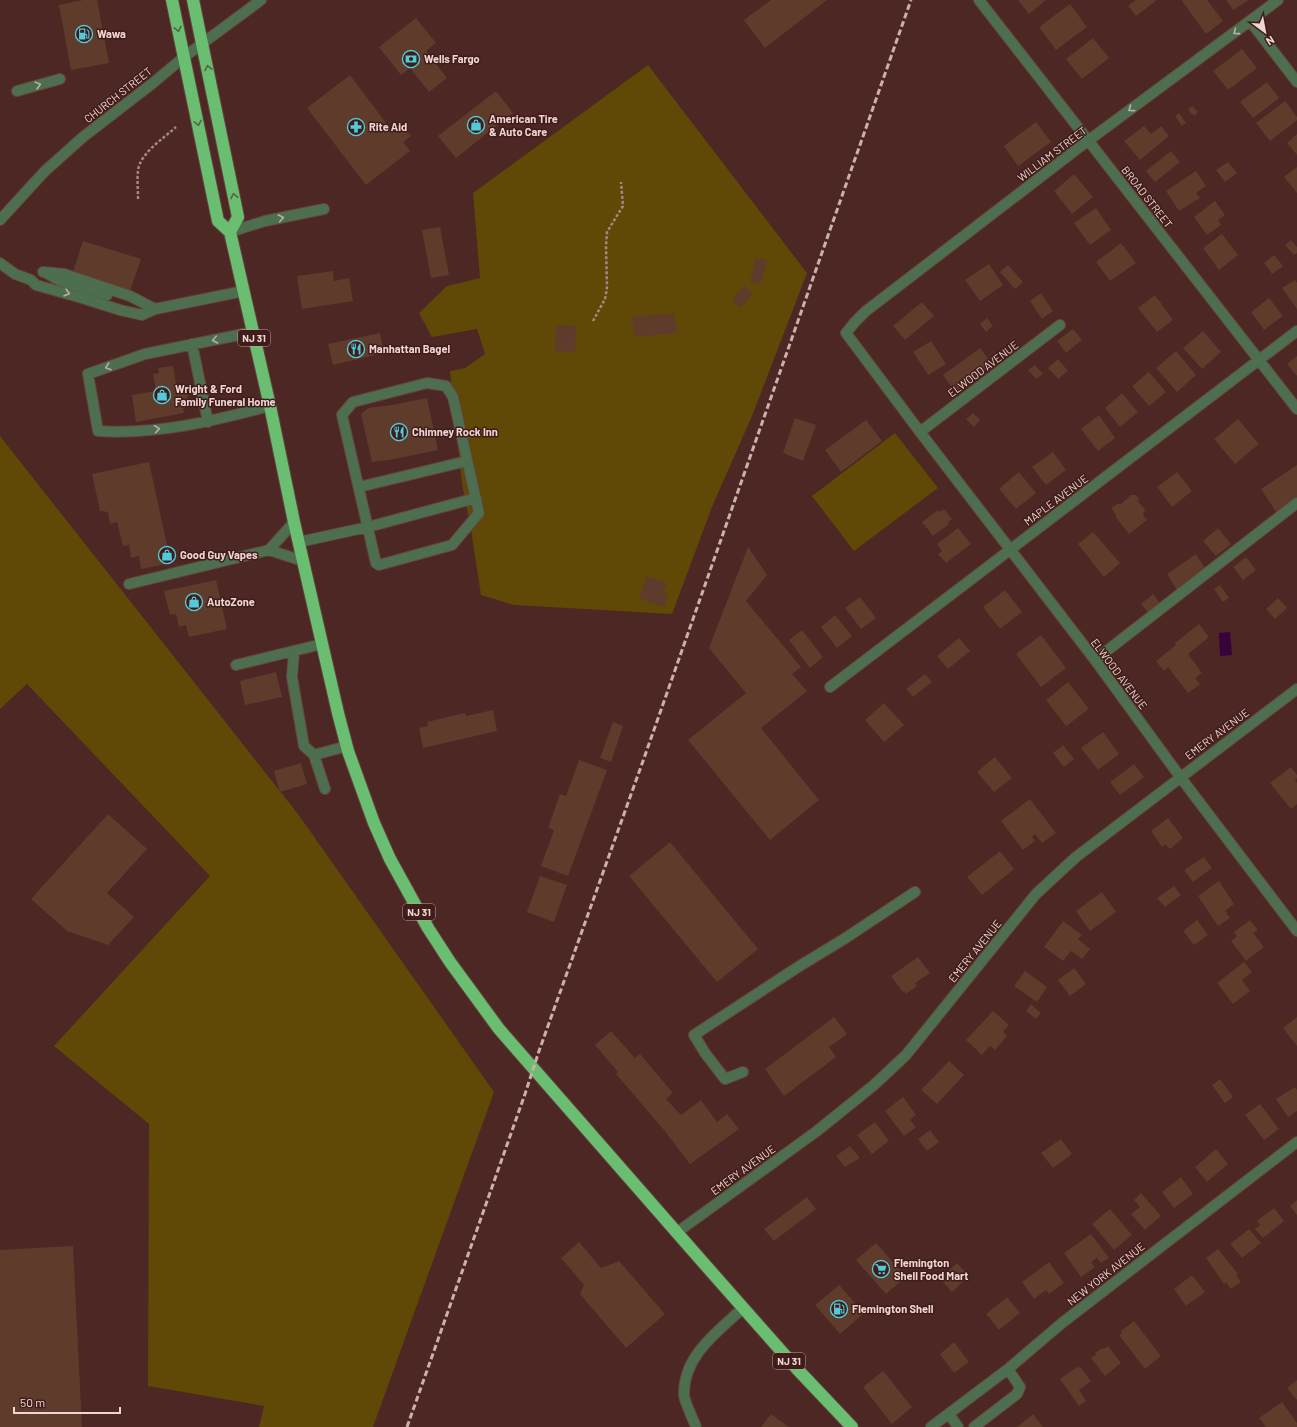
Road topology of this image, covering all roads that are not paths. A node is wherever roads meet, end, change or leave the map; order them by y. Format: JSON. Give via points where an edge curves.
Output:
{"nodes":[{"id":1,"x":172,"y":0,"type":"edge"},
{"id":2,"x":193,"y":0,"type":"edge"},
{"id":3,"x":261,"y":0,"type":"edge"},
{"id":4,"x":979,"y":0,"type":"edge"},
{"id":5,"x":1278,"y":0,"type":"edge"},
{"id":6,"x":1250,"y":21,"type":"junction"},
{"id":7,"x":203,"y":44,"type":"junction"},
{"id":8,"x":184,"y":57,"type":"junction"},
{"id":9,"x":60,"y":79,"type":"dead end"},
{"id":10,"x":1297,"y":82,"type":"edge"},
{"id":11,"x":17,"y":91,"type":"dead end"},
{"id":12,"x":1088,"y":141,"type":"junction"},
{"id":13,"x":324,"y":209,"type":"dead end"},
{"id":14,"x":0,"y":220,"type":"edge"},
{"id":15,"x":230,"y":232,"type":"junction"},
{"id":16,"x":0,"y":263,"type":"edge"},
{"id":17,"x":43,"y":272,"type":"dead end"},
{"id":18,"x":244,"y":291,"type":"junction"},
{"id":19,"x":154,"y":309,"type":"junction"},
{"id":20,"x":1060,"y":325,"type":"dead end"},
{"id":21,"x":1297,"y":331,"type":"edge"},
{"id":22,"x":253,"y":332,"type":"junction"},
{"id":23,"x":846,"y":333,"type":"joint"},
{"id":24,"x":192,"y":344,"type":"junction"},
{"id":25,"x":1259,"y":361,"type":"junction"},
{"id":26,"x":270,"y":406,"type":"junction"},
{"id":27,"x":1297,"y":409,"type":"edge"},
{"id":28,"x":208,"y":422,"type":"junction"},
{"id":29,"x":920,"y":432,"type":"junction"},
{"id":30,"x":468,"y":461,"type":"junction"},
{"id":31,"x":359,"y":487,"type":"junction"},
{"id":32,"x":476,"y":498,"type":"junction"},
{"id":33,"x":1297,"y":503,"type":"edge"},
{"id":34,"x":294,"y":522,"type":"junction"},
{"id":35,"x":368,"y":527,"type":"junction"},
{"id":36,"x":299,"y":542,"type":"junction"},
{"id":37,"x":269,"y":550,"type":"junction"},
{"id":38,"x":1010,"y":550,"type":"junction"},
{"id":39,"x":303,"y":561,"type":"junction"},
{"id":40,"x":129,"y":584,"type":"dead end"},
{"id":41,"x":322,"y":644,"type":"junction"},
{"id":42,"x":294,"y":651,"type":"junction"},
{"id":43,"x":1095,"y":660,"type":"junction"},
{"id":44,"x":236,"y":665,"type":"dead end"},
{"id":45,"x":830,"y":687,"type":"dead end"},
{"id":46,"x":1297,"y":689,"type":"edge"},
{"id":47,"x":347,"y":746,"type":"junction"},
{"id":48,"x":314,"y":755,"type":"junction"},
{"id":49,"x":1181,"y":778,"type":"junction"},
{"id":50,"x":325,"y":789,"type":"dead end"},
{"id":51,"x":915,"y":892,"type":"dead end"},
{"id":52,"x":1297,"y":931,"type":"edge"},
{"id":53,"x":743,"y":1072,"type":"dead end"},
{"id":54,"x":1297,"y":1142,"type":"edge"},
{"id":55,"x":676,"y":1233,"type":"junction"},
{"id":56,"x":743,"y":1308,"type":"junction"},
{"id":57,"x":1008,"y":1369,"type":"junction"},
{"id":58,"x":949,"y":1414,"type":"junction"},
{"id":59,"x":696,"y":1427,"type":"edge"},
{"id":60,"x":852,"y":1427,"type":"edge"},
{"id":61,"x":931,"y":1427,"type":"edge"},
{"id":62,"x":958,"y":1427,"type":"edge"},
{"id":63,"x":974,"y":1427,"type":"edge"}],
"edges":[{"from":1,"to":8,"type":"highway","name":"NJ 31","number":"NJ 31","one_way":true},
{"from":2,"to":7,"type":"highway"},
{"from":3,"to":7,"type":"street","name":"CHURCH STREET"},
{"from":4,"to":12,"type":"street","name":"BROAD STREET"},
{"from":5,"to":6,"type":"street","name":"WILLIAM STREET"},
{"from":6,"to":10,"type":"street"},
{"from":6,"to":12,"type":"street","name":"WILLIAM STREET","one_way":true},
{"from":7,"to":8,"type":"street","name":"CHURCH STREET"},
{"from":15,"to":7,"type":"highway","one_way":true,"via":[[238,217]]},
{"from":8,"to":14,"type":"street","name":"CHURCH STREET","via":[[83,136],[45,171]]},
{"from":8,"to":15,"type":"highway","name":"NJ 31","number":"NJ 31","one_way":true,"via":[[218,221]]},
{"from":11,"to":9,"type":"street","one_way":true},
{"from":12,"to":23,"type":"street","name":"WILLIAM STREET","via":[[866,312]]},
{"from":12,"to":25,"type":"street","name":"BROAD STREET"},
{"from":15,"to":13,"type":"street","one_way":true,"via":[[265,221]]},
{"from":15,"to":18,"type":"highway","name":"NJ 31","number":"NJ 31"},
{"from":16,"to":19,"type":"street","one_way":true,"via":[[36,285],[142,315]]},
{"from":17,"to":19,"type":"street","via":[[60,281]]},
{"from":18,"to":19,"type":"street"},
{"from":18,"to":22,"type":"highway","name":"NJ 31","number":"NJ 31"},
{"from":20,"to":29,"type":"street","name":"ELWOOD AVENUE"},
{"from":21,"to":25,"type":"street","name":"MAPLE AVENUE"},
{"from":22,"to":24,"type":"street","one_way":true},
{"from":22,"to":26,"type":"highway","name":"NJ 31","number":"NJ 31"},
{"from":23,"to":29,"type":"street","name":"ELWOOD AVENUE"},
{"from":24,"to":28,"type":"street"},
{"from":24,"to":28,"type":"street","one_way":true,"via":[[145,354],[88,374],[98,431],[138,432]]},
{"from":25,"to":27,"type":"street","name":"BROAD STREET"},
{"from":25,"to":38,"type":"street","name":"MAPLE AVENUE"},
{"from":26,"to":28,"type":"street"},
{"from":26,"to":34,"type":"highway","name":"NJ 31","number":"NJ 31"},
{"from":29,"to":38,"type":"street","name":"ELWOOD AVENUE"},
{"from":30,"to":31,"type":"street"},
{"from":30,"to":31,"type":"street","via":[[453,398],[446,386],[427,383],[353,402],[342,415]]},
{"from":30,"to":32,"type":"street"},
{"from":31,"to":35,"type":"street"},
{"from":32,"to":35,"type":"street"},
{"from":32,"to":35,"type":"street","via":[[479,513],[452,545],[379,565],[376,563]]},
{"from":33,"to":43,"type":"street"},
{"from":34,"to":36,"type":"highway","number":"NJ 31"},
{"from":34,"to":37,"type":"street"},
{"from":35,"to":36,"type":"street"},
{"from":36,"to":39,"type":"highway","number":"NJ 31"},
{"from":37,"to":39,"type":"street"},
{"from":37,"to":40,"type":"street"},
{"from":38,"to":43,"type":"street","name":"ELWOOD AVENUE"},
{"from":38,"to":45,"type":"street","name":"MAPLE AVENUE"},
{"from":39,"to":41,"type":"highway","number":"NJ 31"},
{"from":41,"to":42,"type":"street"},
{"from":41,"to":47,"type":"highway","number":"NJ 31"},
{"from":42,"to":44,"type":"street"},
{"from":42,"to":48,"type":"street","via":[[292,677],[302,739],[304,746]]},
{"from":43,"to":49,"type":"street","name":"ELWOOD AVENUE"},
{"from":46,"to":49,"type":"street","name":"EMERY AVENUE"},
{"from":47,"to":48,"type":"street"},
{"from":47,"to":55,"type":"highway","number":"NJ 31","via":[[374,823],[390,859],[424,922],[450,962],[499,1029]]},
{"from":48,"to":50,"type":"street"},
{"from":49,"to":52,"type":"street","name":"ELWOOD AVENUE"},
{"from":49,"to":55,"type":"street","name":"EMERY AVENUE","via":[[1076,857],[1036,894],[906,1055],[874,1085],[816,1131]]},
{"from":51,"to":53,"type":"street","via":[[694,1035],[725,1079]]},
{"from":54,"to":57,"type":"street","name":"NEW YORK AVENUE","via":[[1062,1324]]},
{"from":55,"to":56,"type":"highway","number":"NJ 31"},
{"from":56,"to":59,"type":"street","via":[[701,1348],[687,1375],[684,1396]]},
{"from":56,"to":60,"type":"highway","number":"NJ 31"},
{"from":57,"to":58,"type":"street","name":"NEW YORK AVENUE"},
{"from":57,"to":63,"type":"street","via":[[1020,1387],[1017,1394]]},
{"from":58,"to":61,"type":"street","name":"NEW YORK AVENUE"},
{"from":58,"to":62,"type":"street"}]}
